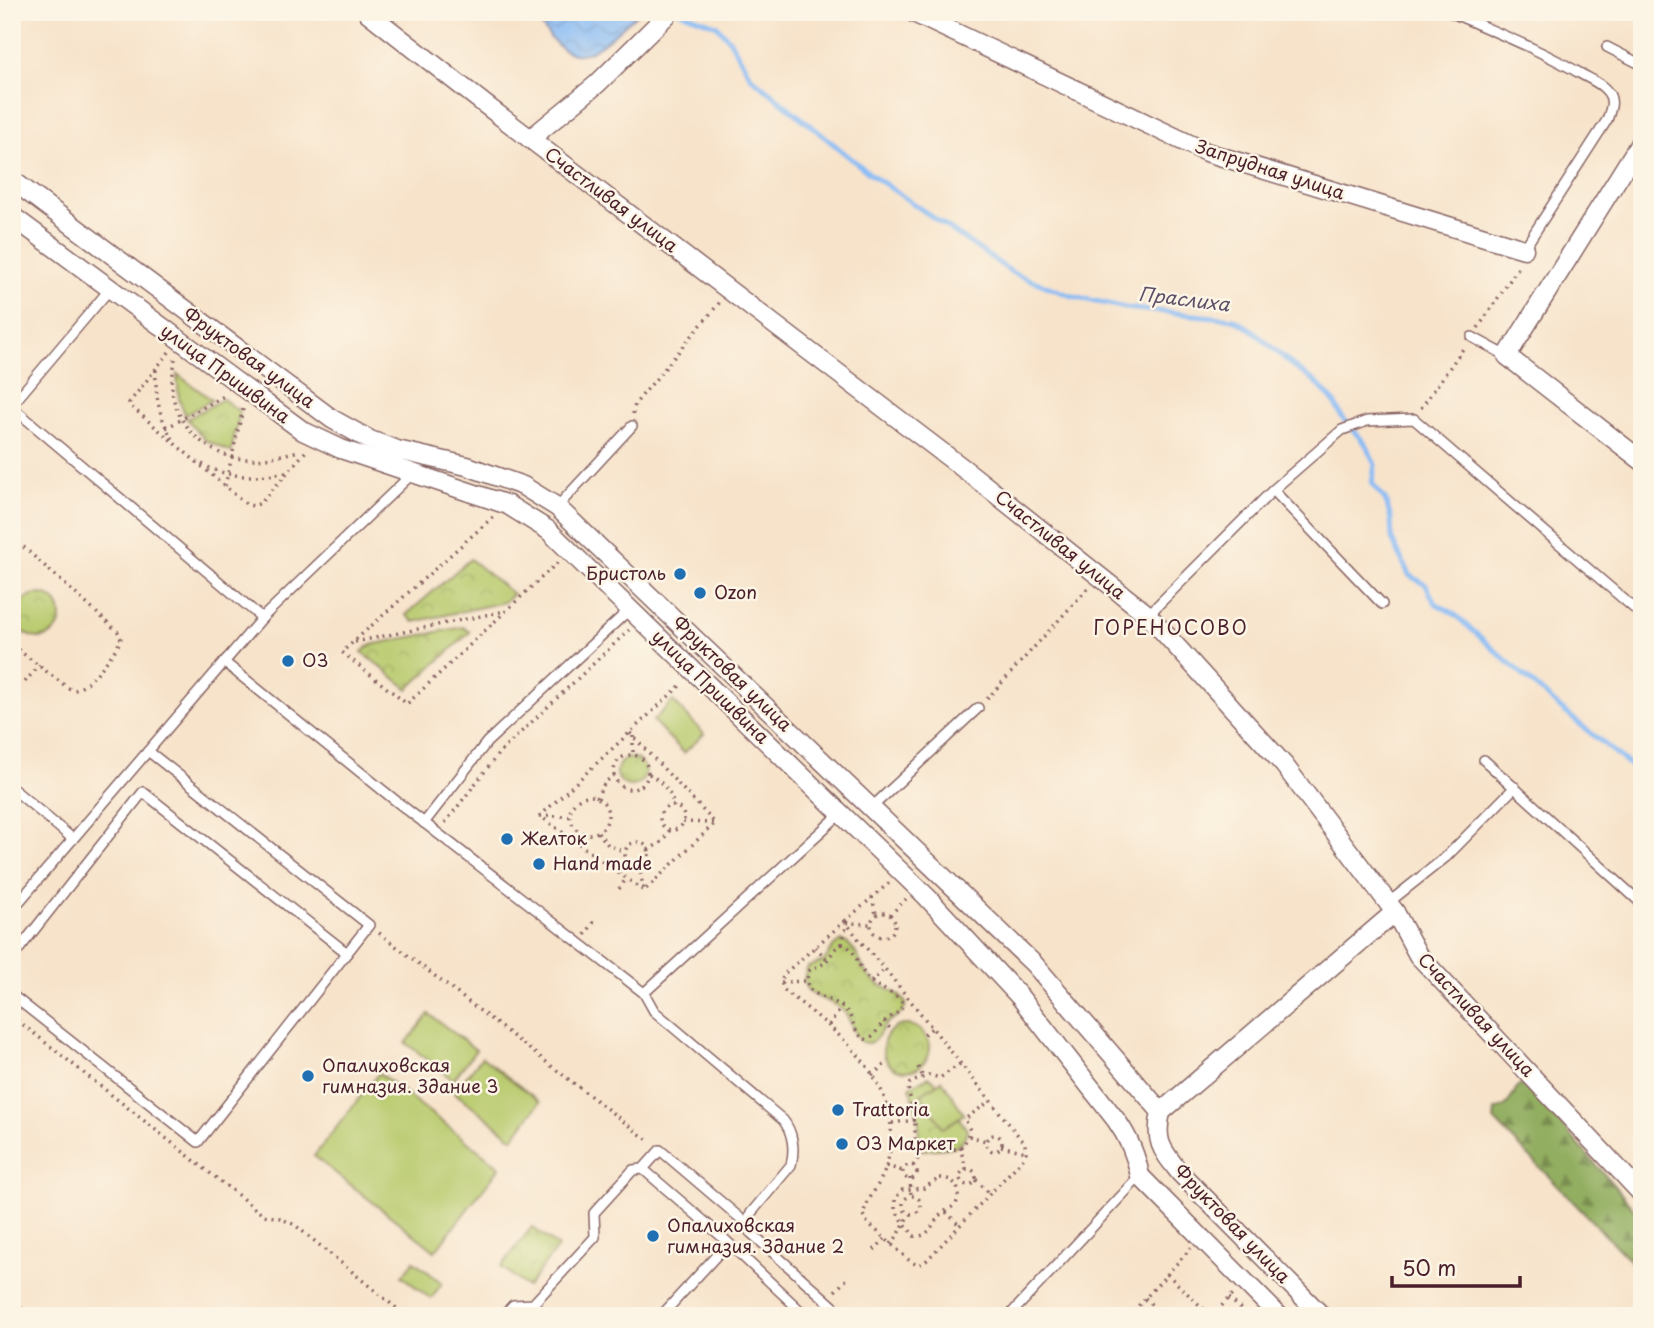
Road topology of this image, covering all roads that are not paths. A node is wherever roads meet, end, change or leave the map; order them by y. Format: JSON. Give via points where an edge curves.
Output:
{"nodes":[{"id":1,"x":367,"y":12,"type":"edge"},
{"id":2,"x":670,"y":12,"type":"edge"},
{"id":3,"x":912,"y":12,"type":"edge"},
{"id":4,"x":1450,"y":12,"type":"edge"},
{"id":5,"x":1607,"y":47,"type":"dead end"},
{"id":6,"x":1642,"y":65,"type":"edge"},
{"id":7,"x":530,"y":139,"type":"junction"},
{"id":8,"x":1642,"y":140,"type":"edge"},
{"id":9,"x":12,"y":180,"type":"edge"},
{"id":10,"x":12,"y":216,"type":"edge"},
{"id":11,"x":1524,"y":249,"type":"joint"},
{"id":12,"x":109,"y":290,"type":"junction"},
{"id":13,"x":1472,"y":337,"type":"dead end"},
{"id":14,"x":1507,"y":356,"type":"junction"},
{"id":15,"x":12,"y":406,"type":"edge"},
{"id":16,"x":632,"y":426,"type":"road end"},
{"id":17,"x":1642,"y":461,"type":"edge"},
{"id":18,"x":413,"y":474,"type":"junction"},
{"id":19,"x":1273,"y":490,"type":"junction"},
{"id":20,"x":558,"y":507,"type":"junction"},
{"id":21,"x":1382,"y":604,"type":"dead end"},
{"id":22,"x":630,"y":609,"type":"junction"},
{"id":23,"x":1148,"y":615,"type":"junction"},
{"id":24,"x":1642,"y":615,"type":"edge"},
{"id":25,"x":261,"y":618,"type":"junction"},
{"id":26,"x":224,"y":662,"type":"junction"},
{"id":27,"x":978,"y":708,"type":"road end"},
{"id":28,"x":148,"y":751,"type":"junction"},
{"id":29,"x":1484,"y":760,"type":"dead end"},
{"id":30,"x":1515,"y":787,"type":"junction"},
{"id":31,"x":12,"y":788,"type":"edge"},
{"id":32,"x":871,"y":808,"type":"junction"},
{"id":33,"x":840,"y":814,"type":"junction"},
{"id":34,"x":424,"y":823,"type":"junction"},
{"id":35,"x":73,"y":839,"type":"junction"},
{"id":36,"x":1642,"y":904,"type":"edge"},
{"id":37,"x":1391,"y":908,"type":"junction"},
{"id":38,"x":12,"y":910,"type":"edge"},
{"id":39,"x":347,"y":953,"type":"junction"},
{"id":40,"x":12,"y":958,"type":"edge"},
{"id":41,"x":643,"y":993,"type":"junction"},
{"id":42,"x":12,"y":995,"type":"edge"},
{"id":43,"x":1161,"y":1112,"type":"junction"},
{"id":44,"x":643,"y":1170,"type":"junction"},
{"id":45,"x":1140,"y":1176,"type":"junction"},
{"id":46,"x":1642,"y":1194,"type":"edge"},
{"id":47,"x":747,"y":1224,"type":"junction"},
{"id":48,"x":728,"y":1243,"type":"junction"},
{"id":49,"x":12,"y":1312,"type":"edge"},
{"id":50,"x":17,"y":1316,"type":"edge"},
{"id":51,"x":503,"y":1316,"type":"edge"},
{"id":52,"x":661,"y":1316,"type":"edge"},
{"id":53,"x":806,"y":1316,"type":"edge"},
{"id":54,"x":844,"y":1316,"type":"edge"},
{"id":55,"x":1009,"y":1316,"type":"edge"},
{"id":56,"x":1279,"y":1316,"type":"edge"},
{"id":57,"x":1322,"y":1316,"type":"edge"}],
"edges":[{"from":1,"to":7,"type":"street","name":"Счастливая улица"},
{"from":2,"to":7,"type":"street","via":[[597,84]]},
{"from":3,"to":11,"type":"street","name":"Запрудная улица","via":[[1206,152]]},
{"from":4,"to":11,"type":"lane","via":[[1562,62],[1607,90],[1612,100],[1606,120]]},
{"from":5,"to":6,"type":"lane"},
{"from":7,"to":23,"type":"street","name":"Счастливая улица","via":[[972,475]]},
{"from":8,"to":14,"type":"street"},
{"from":9,"to":20,"type":"street","name":"Фруктовая улица","via":[[332,419],[397,450],[467,466],[523,486]]},
{"from":10,"to":12,"type":"street","name":"улица Пришвина"},
{"from":12,"to":15,"type":"lane"},
{"from":12,"to":18,"type":"street","name":"улица Пришвина","via":[[303,431]]},
{"from":13,"to":14,"type":"lane"},
{"from":14,"to":17,"type":"street"},
{"from":15,"to":25,"type":"lane"},
{"from":16,"to":20,"type":"lane"},
{"from":18,"to":22,"type":"street","name":"улица Пришвина","via":[[508,505],[548,530]]},
{"from":18,"to":25,"type":"lane"},
{"from":19,"to":21,"type":"lane"},
{"from":19,"to":23,"type":"lane"},
{"from":19,"to":24,"type":"lane","via":[[1342,430],[1367,421],[1414,419]]},
{"from":20,"to":32,"type":"street","name":"Фруктовая улица"},
{"from":22,"to":33,"type":"street","name":"улица Пришвина"},
{"from":22,"to":34,"type":"lane","via":[[486,742]]},
{"from":23,"to":37,"type":"street","name":"Счастливая улица","via":[[1284,765]]},
{"from":25,"to":26,"type":"lane"},
{"from":26,"to":28,"type":"lane"},
{"from":26,"to":34,"type":"lane"},
{"from":27,"to":32,"type":"lane"},
{"from":28,"to":35,"type":"lane"},
{"from":28,"to":39,"type":"lane","via":[[369,925]]},
{"from":29,"to":30,"type":"lane"},
{"from":30,"to":36,"type":"lane"},
{"from":30,"to":37,"type":"lane"},
{"from":31,"to":35,"type":"lane"},
{"from":32,"to":43,"type":"street","name":"Фруктовая улица","via":[[1034,964]]},
{"from":33,"to":41,"type":"lane"},
{"from":33,"to":45,"type":"street","name":"улица Пришвина","via":[[1020,998],[1129,1137]]},
{"from":34,"to":41,"type":"lane"},
{"from":35,"to":38,"type":"lane"},
{"from":37,"to":43,"type":"street"},
{"from":37,"to":46,"type":"street","name":"Счастливая улица","via":[[1418,955]]},
{"from":39,"to":40,"type":"lane","via":[[143,793]]},
{"from":39,"to":42,"type":"lane","via":[[198,1142]]},
{"from":41,"to":47,"type":"lane","via":[[654,1011],[789,1128],[791,1165]]},
{"from":43,"to":57,"type":"street","name":"Фруктовая улица","via":[[1157,1131],[1161,1146],[1180,1173]]},
{"from":44,"to":47,"type":"lane","via":[[660,1150]]},
{"from":44,"to":48,"type":"lane"},
{"from":44,"to":51,"type":"lane","via":[[633,1170],[594,1213],[595,1237],[533,1304],[513,1305]]},
{"from":45,"to":55,"type":"lane"},
{"from":45,"to":56,"type":"street"},
{"from":47,"to":54,"type":"lane","via":[[750,1232]]},
{"from":48,"to":52,"type":"lane"},
{"from":48,"to":53,"type":"lane"},
{"from":49,"to":50,"type":"street"}]}
